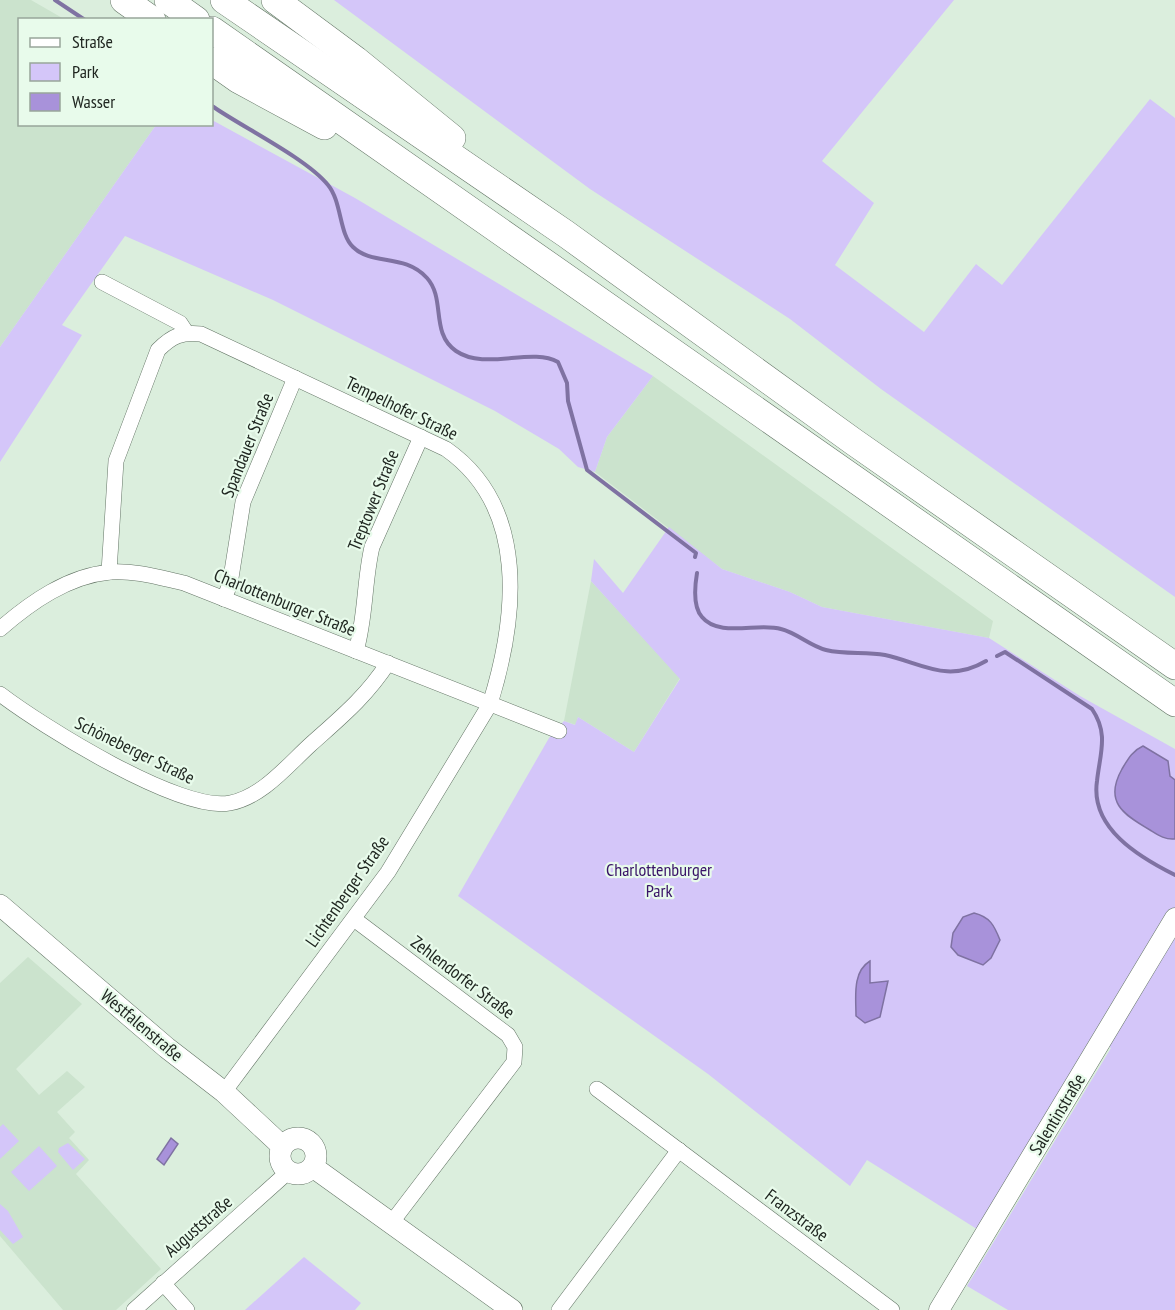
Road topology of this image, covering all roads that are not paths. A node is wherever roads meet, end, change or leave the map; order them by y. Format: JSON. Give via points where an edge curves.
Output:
{"nodes":[{"id":1,"x":124,"y":0,"type":"edge"},
{"id":2,"x":168,"y":0,"type":"edge"},
{"id":3,"x":224,"y":0,"type":"edge"},
{"id":4,"x":275,"y":0,"type":"edge"},
{"id":5,"x":149,"y":18,"type":"edge"},
{"id":6,"x":193,"y":18,"type":"edge"},
{"id":7,"x":213,"y":31,"type":"edge"},
{"id":8,"x":213,"y":62,"type":"edge"},
{"id":9,"x":468,"y":207,"type":"junction"},
{"id":10,"x":566,"y":234,"type":"junction"},
{"id":11,"x":102,"y":282,"type":"dead end"},
{"id":12,"x":186,"y":332,"type":"junction"},
{"id":13,"x":295,"y":378,"type":"junction"},
{"id":14,"x":421,"y":437,"type":"junction"},
{"id":15,"x":109,"y":572,"type":"junction"},
{"id":16,"x":224,"y":599,"type":"junction"},
{"id":17,"x":0,"y":629,"type":"edge"},
{"id":18,"x":356,"y":651,"type":"junction"},
{"id":19,"x":388,"y":663,"type":"junction"},
{"id":20,"x":1175,"y":666,"type":"edge"},
{"id":21,"x":0,"y":694,"type":"edge"},
{"id":22,"x":1175,"y":703,"type":"edge"},
{"id":23,"x":490,"y":704,"type":"junction"},
{"id":24,"x":559,"y":731,"type":"dead end"},
{"id":25,"x":0,"y":904,"type":"edge"},
{"id":26,"x":1175,"y":918,"type":"edge"},
{"id":27,"x":354,"y":919,"type":"junction"},
{"id":28,"x":597,"y":1089,"type":"dead end"},
{"id":29,"x":224,"y":1092,"type":"junction"},
{"id":30,"x":282,"y":1146,"type":"junction"},
{"id":31,"x":678,"y":1150,"type":"junction"},
{"id":32,"x":313,"y":1167,"type":"junction"},
{"id":33,"x":288,"y":1172,"type":"junction"},
{"id":34,"x":392,"y":1222,"type":"junction"},
{"id":35,"x":163,"y":1283,"type":"junction"},
{"id":36,"x":134,"y":1310,"type":"edge"},
{"id":37,"x":187,"y":1310,"type":"edge"},
{"id":38,"x":512,"y":1310,"type":"edge"},
{"id":39,"x":559,"y":1310,"type":"edge"},
{"id":40,"x":892,"y":1310,"type":"edge"},
{"id":41,"x":939,"y":1310,"type":"edge"}],
"edges":[{"from":1,"to":5,"type":"highway"},
{"from":2,"to":6,"type":"highway"},
{"from":3,"to":10,"type":"highway"},
{"from":4,"to":10,"type":"highway","via":[[356,60]]},
{"from":7,"to":9,"type":"highway"},
{"from":8,"to":9,"type":"highway","via":[[415,183]]},
{"from":9,"to":22,"type":"highway"},
{"from":10,"to":20,"type":"highway","via":[[844,435]]},
{"from":11,"to":12,"type":"street","name":"Tempelhofer Straße","via":[[180,323]]},
{"from":12,"to":13,"type":"street","name":"Tempelhofer Straße","via":[[201,334]]},
{"from":12,"to":15,"type":"street","via":[[170,337],[158,350],[116,461]]},
{"from":13,"to":14,"type":"street","name":"Tempelhofer Straße"},
{"from":13,"to":16,"type":"street","name":"Spandauer Straße","via":[[243,502],[230,584]]},
{"from":14,"to":18,"type":"street","name":"Treptower Straße","via":[[372,547],[364,625]]},
{"from":14,"to":23,"type":"street","name":"Tempelhofer Straße","via":[[446,449],[472,471],[504,527],[512,582]]},
{"from":15,"to":16,"type":"street","name":"Charlottenburger Straße","via":[[184,583]]},
{"from":15,"to":17,"type":"street","name":"Charlottenburger Straße","via":[[50,592]]},
{"from":16,"to":18,"type":"street","name":"Charlottenburger Straße"},
{"from":18,"to":19,"type":"street","name":"Charlottenburger Straße"},
{"from":19,"to":21,"type":"street","name":"Schöneberger Straße","via":[[372,689],[256,793],[230,804],[198,802],[156,785],[53,731]]},
{"from":19,"to":23,"type":"street","name":"Charlottenburger Straße"},
{"from":23,"to":24,"type":"street","name":"Charlottenburger Straße"},
{"from":23,"to":27,"type":"street","name":"Lichtenberger Straße","via":[[388,872]]},
{"from":25,"to":29,"type":"main road","name":"Westfalenstraße"},
{"from":26,"to":41,"type":"street","name":"Salentinstraße"},
{"from":27,"to":29,"type":"street","name":"Lichtenberger Straße"},
{"from":27,"to":34,"type":"street","name":"Zehlendorfer Straße","via":[[508,1035],[516,1053],[514,1062]]},
{"from":28,"to":31,"type":"street","name":"Franzstraße"},
{"from":29,"to":30,"type":"main road","name":"Westfalenstraße"},
{"from":30,"to":32,"type":"main road","via":[[297,1138],[308,1141],[315,1150]]},
{"from":30,"to":33,"type":"main road","via":[[280,1160]]},
{"from":31,"to":39,"type":"street"},
{"from":31,"to":40,"type":"street","name":"Franzstraße"},
{"from":32,"to":33,"type":"main road","via":[[304,1173]]},
{"from":32,"to":34,"type":"main road"},
{"from":33,"to":35,"type":"street","name":"Auguststraße"},
{"from":34,"to":38,"type":"main road"},
{"from":35,"to":36,"type":"street","name":"Auguststraße"},
{"from":35,"to":37,"type":"street"}]}
